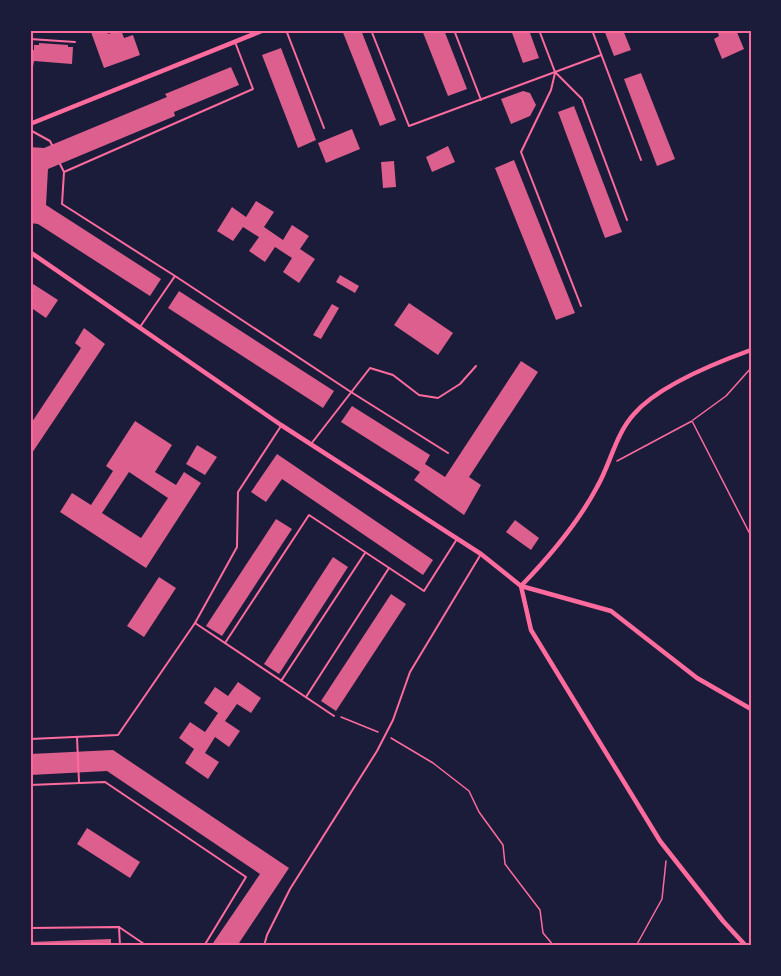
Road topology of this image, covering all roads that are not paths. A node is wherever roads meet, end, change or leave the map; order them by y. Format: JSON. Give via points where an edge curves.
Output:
{"nodes":[{"id":1,"x":264,"y":30,"type":"edge"},
{"id":2,"x":286,"y":30,"type":"edge"},
{"id":3,"x":371,"y":30,"type":"edge"},
{"id":4,"x":454,"y":30,"type":"edge"},
{"id":5,"x":539,"y":30,"type":"edge"},
{"id":6,"x":592,"y":30,"type":"edge"},
{"id":7,"x":30,"y":39,"type":"edge"},
{"id":8,"x":235,"y":41,"type":"junction"},
{"id":9,"x":75,"y":42,"type":"dead end"},
{"id":10,"x":601,"y":55,"type":"junction"},
{"id":11,"x":555,"y":72,"type":"junction"},
{"id":12,"x":481,"y":100,"type":"junction"},
{"id":13,"x":30,"y":124,"type":"edge"},
{"id":14,"x":324,"y":128,"type":"dead end"},
{"id":15,"x":30,"y":130,"type":"edge"},
{"id":16,"x":52,"y":145,"type":"dead end"},
{"id":17,"x":641,"y":160,"type":"dead end"},
{"id":18,"x":60,"y":164,"type":"dead end"},
{"id":19,"x":64,"y":172,"type":"junction"},
{"id":20,"x":627,"y":220,"type":"dead end"},
{"id":21,"x":30,"y":252,"type":"edge"},
{"id":22,"x":176,"y":276,"type":"junction"},
{"id":23,"x":581,"y":306,"type":"dead end"},
{"id":24,"x":140,"y":327,"type":"junction"},
{"id":25,"x":751,"y":350,"type":"edge"},
{"id":26,"x":476,"y":366,"type":"dead end"},
{"id":27,"x":351,"y":392,"type":"junction"},
{"id":28,"x":281,"y":425,"type":"junction"},
{"id":29,"x":311,"y":444,"type":"junction"},
{"id":30,"x":448,"y":453,"type":"dead end"},
{"id":31,"x":457,"y":539,"type":"junction"},
{"id":32,"x":365,"y":553,"type":"junction"},
{"id":33,"x":481,"y":554,"type":"junction"},
{"id":34,"x":389,"y":568,"type":"junction"},
{"id":35,"x":521,"y":586,"type":"junction"},
{"id":36,"x":195,"y":623,"type":"junction"},
{"id":37,"x":225,"y":643,"type":"junction"},
{"id":38,"x":281,"y":681,"type":"junction"},
{"id":39,"x":306,"y":697,"type":"junction"},
{"id":40,"x":751,"y":709,"type":"edge"},
{"id":41,"x":334,"y":716,"type":"road end"},
{"id":42,"x":77,"y":737,"type":"junction"},
{"id":43,"x":30,"y":739,"type":"edge"},
{"id":44,"x":80,"y":783,"type":"junction"},
{"id":45,"x":30,"y":785,"type":"edge"},
{"id":46,"x":118,"y":927,"type":"junction"},
{"id":47,"x":30,"y":928,"type":"edge"},
{"id":48,"x":120,"y":946,"type":"edge"},
{"id":49,"x":147,"y":946,"type":"edge"},
{"id":50,"x":204,"y":946,"type":"edge"},
{"id":51,"x":264,"y":946,"type":"edge"},
{"id":52,"x":746,"y":946,"type":"edge"}],
"edges":[{"from":1,"to":8,"type":"street"},
{"from":2,"to":14,"type":"lane"},
{"from":3,"to":12,"type":"lane","via":[[409,126]]},
{"from":4,"to":12,"type":"lane"},
{"from":5,"to":11,"type":"lane"},
{"from":6,"to":10,"type":"lane"},
{"from":7,"to":9,"type":"lane"},
{"from":8,"to":13,"type":"street"},
{"from":8,"to":19,"type":"lane","via":[[253,90]]},
{"from":10,"to":11,"type":"lane"},
{"from":10,"to":17,"type":"lane"},
{"from":11,"to":12,"type":"lane"},
{"from":11,"to":20,"type":"lane","via":[[582,99]]},
{"from":11,"to":23,"type":"lane","via":[[552,90],[521,152]]},
{"from":15,"to":16,"type":"lane"},
{"from":18,"to":19,"type":"lane"},
{"from":19,"to":22,"type":"lane","via":[[62,204]]},
{"from":21,"to":24,"type":"street"},
{"from":22,"to":24,"type":"lane"},
{"from":22,"to":27,"type":"lane"},
{"from":24,"to":28,"type":"street"},
{"from":25,"to":35,"type":"street","via":[[678,382],[634,414],[613,446],[584,508]]},
{"from":26,"to":27,"type":"lane","via":[[460,384],[438,398],[419,395],[393,375],[370,368]]},
{"from":27,"to":29,"type":"lane"},
{"from":27,"to":30,"type":"lane"},
{"from":28,"to":29,"type":"street"},
{"from":28,"to":36,"type":"lane","via":[[238,492],[237,548]]},
{"from":29,"to":31,"type":"street"},
{"from":31,"to":33,"type":"street"},
{"from":31,"to":34,"type":"lane","via":[[424,591]]},
{"from":32,"to":34,"type":"lane"},
{"from":32,"to":37,"type":"lane","via":[[309,515]]},
{"from":32,"to":38,"type":"lane"},
{"from":33,"to":35,"type":"street"},
{"from":33,"to":51,"type":"lane","via":[[410,672],[386,735],[290,889]]},
{"from":34,"to":39,"type":"lane"},
{"from":35,"to":40,"type":"street","via":[[610,611],[697,678]]},
{"from":35,"to":52,"type":"street","via":[[531,630],[660,841]]},
{"from":36,"to":37,"type":"lane"},
{"from":36,"to":42,"type":"lane","via":[[118,735]]},
{"from":37,"to":38,"type":"lane"},
{"from":38,"to":39,"type":"lane"},
{"from":39,"to":41,"type":"lane"},
{"from":42,"to":43,"type":"lane"},
{"from":42,"to":44,"type":"lane"},
{"from":44,"to":45,"type":"lane"},
{"from":44,"to":50,"type":"lane","via":[[105,782],[246,877]]},
{"from":46,"to":47,"type":"lane"},
{"from":46,"to":48,"type":"lane"},
{"from":46,"to":49,"type":"lane"}]}
